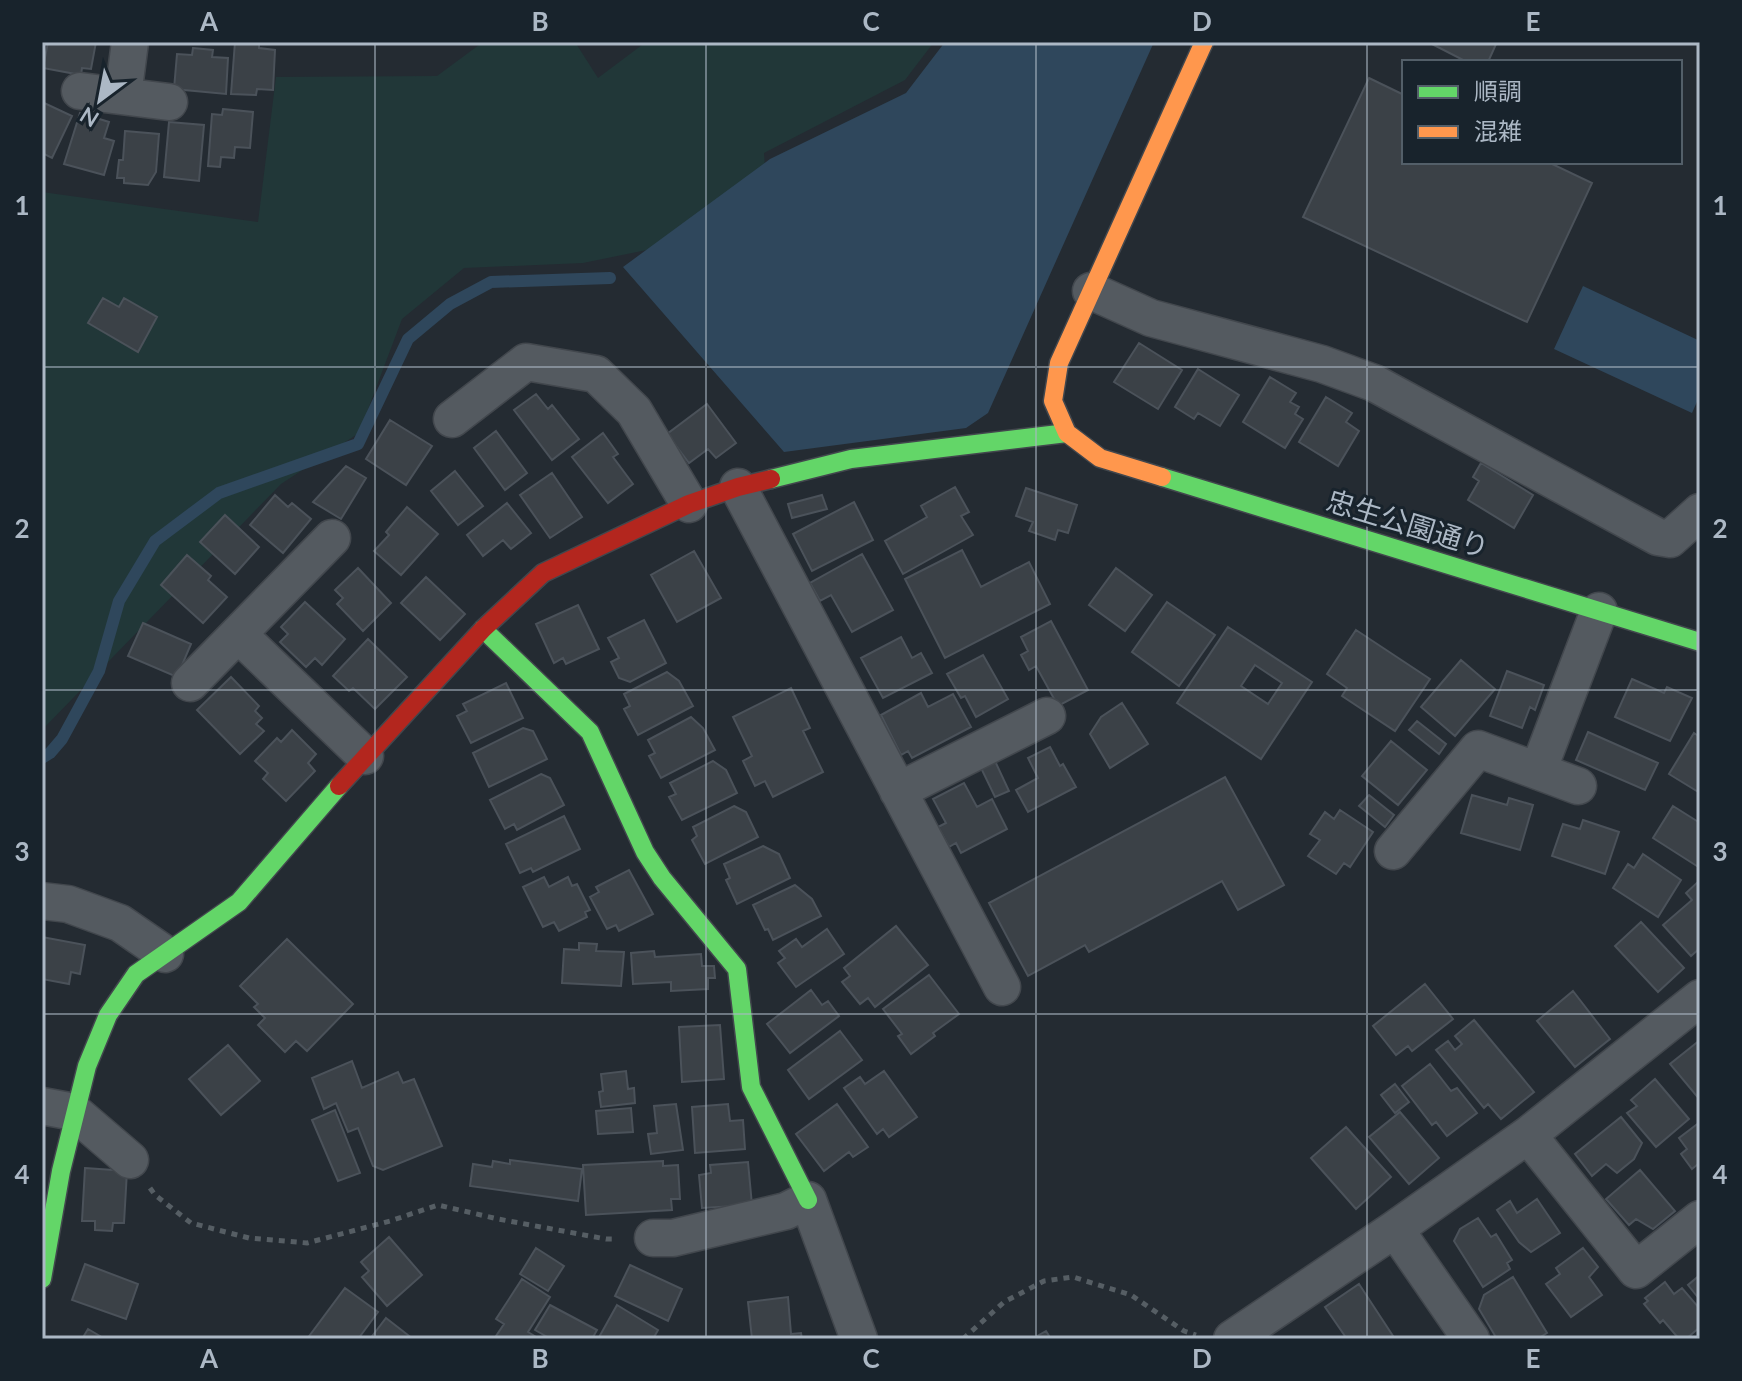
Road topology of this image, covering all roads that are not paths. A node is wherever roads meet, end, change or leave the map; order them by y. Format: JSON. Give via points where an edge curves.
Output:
{"nodes":[{"id":1,"x":130,"y":42,"type":"edge"},
{"id":2,"x":1204,"y":42,"type":"edge"},
{"id":3,"x":80,"y":91,"type":"dead end"},
{"id":4,"x":123,"y":96,"type":"junction"},
{"id":5,"x":169,"y":102,"type":"dead end"},
{"id":6,"x":1091,"y":291,"type":"junction"},
{"id":7,"x":452,"y":419,"type":"dead end"},
{"id":8,"x":1067,"y":433,"type":"junction"},
{"id":9,"x":738,"y":487,"type":"junction"},
{"id":10,"x":689,"y":504,"type":"junction"},
{"id":11,"x":1700,"y":512,"type":"edge"},
{"id":12,"x":332,"y":538,"type":"dead end"},
{"id":13,"x":1599,"y":611,"type":"junction"},
{"id":14,"x":483,"y":629,"type":"junction"},
{"id":15,"x":238,"y":634,"type":"junction"},
{"id":16,"x":1700,"y":642,"type":"edge"},
{"id":17,"x":190,"y":683,"type":"dead end"},
{"id":18,"x":1047,"y":716,"type":"dead end"},
{"id":19,"x":365,"y":756,"type":"junction"},
{"id":20,"x":1538,"y":771,"type":"junction"},
{"id":21,"x":1578,"y":786,"type":"dead end"},
{"id":22,"x":898,"y":791,"type":"junction"},
{"id":23,"x":1393,"y":851,"type":"dead end"},
{"id":24,"x":42,"y":901,"type":"edge"},
{"id":25,"x":165,"y":954,"type":"junction"},
{"id":26,"x":1002,"y":987,"type":"dead end"},
{"id":27,"x":1700,"y":998,"type":"edge"},
{"id":28,"x":58,"y":1109,"type":"edge"},
{"id":29,"x":1528,"y":1135,"type":"junction"},
{"id":30,"x":130,"y":1160,"type":"road end"},
{"id":31,"x":808,"y":1200,"type":"junction"},
{"id":32,"x":1700,"y":1219,"type":"edge"},
{"id":33,"x":1395,"y":1229,"type":"junction"},
{"id":34,"x":653,"y":1238,"type":"road end"},
{"id":35,"x":42,"y":1279,"type":"edge"},
{"id":36,"x":859,"y":1339,"type":"edge"},
{"id":37,"x":1232,"y":1339,"type":"edge"},
{"id":38,"x":1471,"y":1339,"type":"edge"}],
"edges":[{"from":1,"to":4,"type":"street"},
{"from":2,"to":6,"type":"street"},
{"from":3,"to":4,"type":"street"},
{"from":4,"to":5,"type":"street"},
{"from":6,"to":8,"type":"street","via":[[1059,363],[1053,401]]},
{"from":6,"to":11,"type":"street","via":[[1151,318],[1374,383],[1658,537],[1670,539]]},
{"from":7,"to":10,"type":"street","via":[[526,362],[596,374],[634,411]]},
{"from":8,"to":9,"type":"street","via":[[851,459]]},
{"from":8,"to":13,"type":"street","name":"忠生公園通り","via":[[1100,458]]},
{"from":9,"to":10,"type":"street"},
{"from":9,"to":22,"type":"street"},
{"from":10,"to":14,"type":"street","via":[[543,573]]},
{"from":12,"to":15,"type":"street"},
{"from":13,"to":16,"type":"street","name":"忠生公園通り"},
{"from":13,"to":20,"type":"street"},
{"from":14,"to":19,"type":"street"},
{"from":14,"to":31,"type":"street","via":[[590,732],[645,852],[737,969],[751,1087]]},
{"from":15,"to":17,"type":"street"},
{"from":15,"to":19,"type":"street"},
{"from":18,"to":22,"type":"street"},
{"from":19,"to":25,"type":"street","via":[[239,902]]},
{"from":20,"to":21,"type":"street"},
{"from":20,"to":23,"type":"street","via":[[1478,749]]},
{"from":22,"to":26,"type":"street"},
{"from":24,"to":25,"type":"street","via":[[68,904],[120,923]]},
{"from":25,"to":28,"type":"street","via":[[136,974]]},
{"from":27,"to":29,"type":"street"},
{"from":28,"to":30,"type":"street"},
{"from":28,"to":35,"type":"street","via":[[61,1171]]},
{"from":29,"to":32,"type":"street","via":[[1636,1270]]},
{"from":29,"to":33,"type":"street"},
{"from":31,"to":34,"type":"street","via":[[786,1211]]},
{"from":31,"to":36,"type":"street"},
{"from":33,"to":37,"type":"street"},
{"from":33,"to":38,"type":"street"}]}
